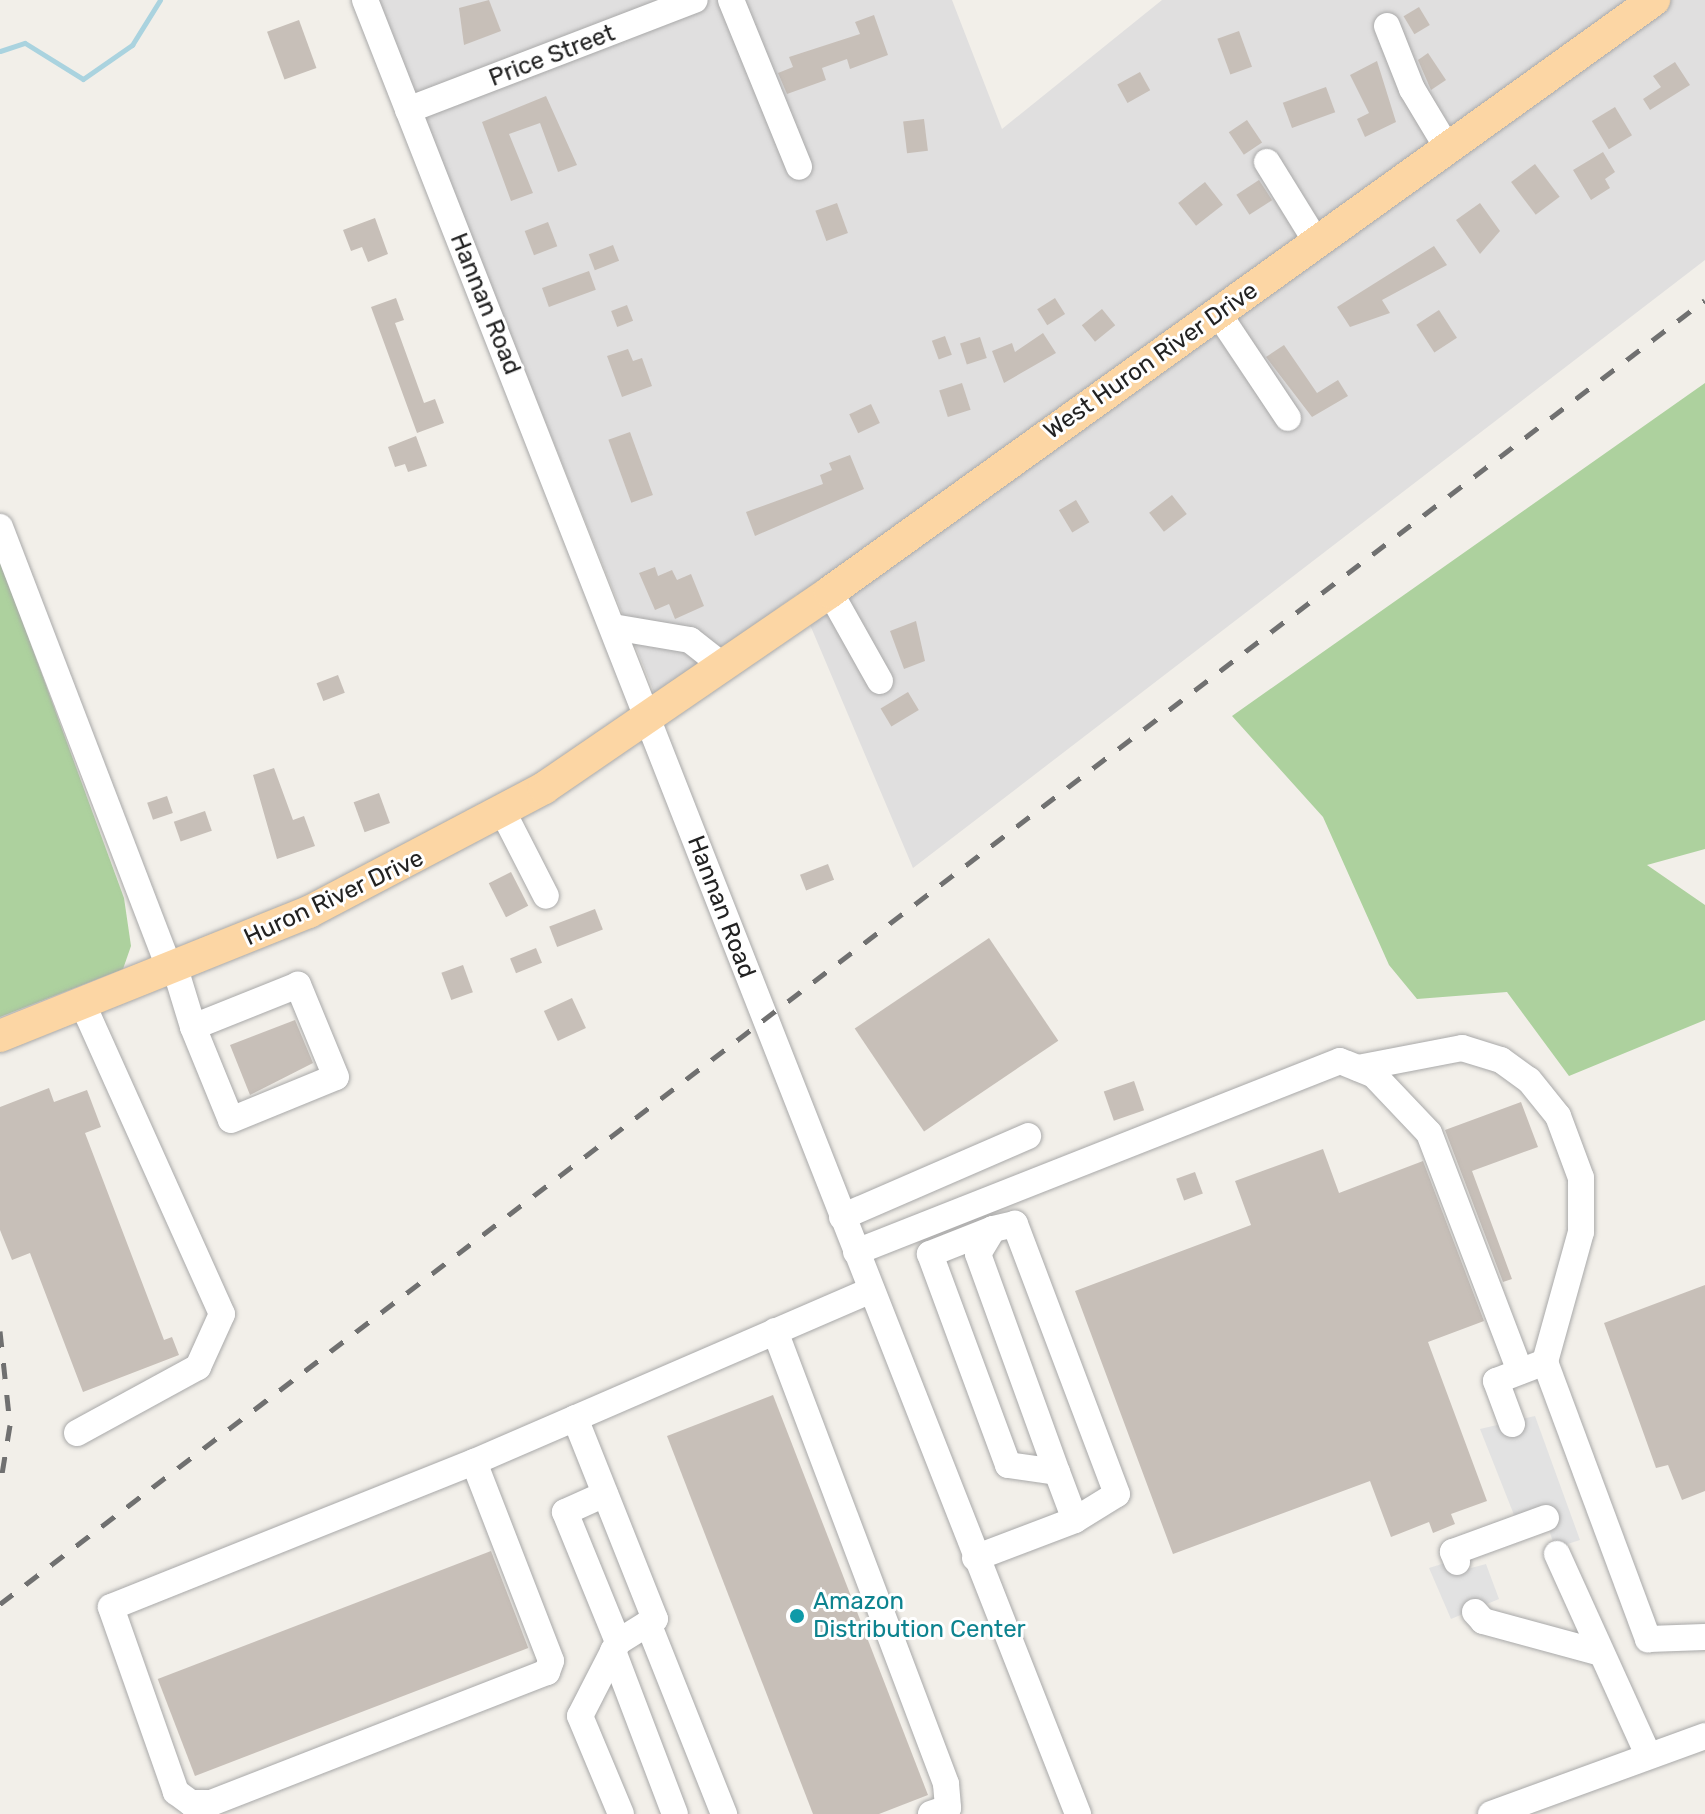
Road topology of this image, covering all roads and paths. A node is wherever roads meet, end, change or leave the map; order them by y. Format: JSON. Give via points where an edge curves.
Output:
{"nodes":[{"id":1,"x":365,"y":0,"type":"edge"},
{"id":2,"x":695,"y":0,"type":"edge"},
{"id":3,"x":731,"y":0,"type":"edge"},
{"id":4,"x":1654,"y":0,"type":"edge"},
{"id":5,"x":1387,"y":26,"type":"dead end"},
{"id":6,"x":408,"y":110,"type":"junction"},
{"id":7,"x":1448,"y":149,"type":"junction"},
{"id":8,"x":1267,"y":162,"type":"dead end"},
{"id":9,"x":799,"y":167,"type":"dead end"},
{"id":10,"x":1317,"y":243,"type":"junction"},
{"id":11,"x":1218,"y":313,"type":"junction"},
{"id":12,"x":1288,"y":418,"type":"dead end"},
{"id":13,"x":0,"y":527,"type":"edge"},
{"id":14,"x":830,"y":592,"type":"junction"},
{"id":15,"x":613,"y":627,"type":"junction"},
{"id":16,"x":723,"y":666,"type":"junction"},
{"id":17,"x":880,"y":681,"type":"dead end"},
{"id":18,"x":648,"y":720,"type":"junction"},
{"id":19,"x":503,"y":812,"type":"junction"},
{"id":20,"x":546,"y":896,"type":"dead end"},
{"id":21,"x":172,"y":969,"type":"junction"},
{"id":22,"x":83,"y":1004,"type":"junction"},
{"id":23,"x":193,"y":1027,"type":"junction"},
{"id":24,"x":0,"y":1036,"type":"edge"},
{"id":25,"x":1358,"y":1068,"type":"junction"},
{"id":26,"x":1028,"y":1136,"type":"dead end"},
{"id":27,"x":842,"y":1217,"type":"junction"},
{"id":28,"x":997,"y":1219,"type":"junction"},
{"id":29,"x":856,"y":1252,"type":"junction"},
{"id":30,"x":871,"y":1290,"type":"junction"},
{"id":31,"x":775,"y":1331,"type":"junction"},
{"id":32,"x":1545,"y":1362,"type":"junction"},
{"id":33,"x":1520,"y":1371,"type":"junction"},
{"id":34,"x":575,"y":1418,"type":"junction"},
{"id":35,"x":1512,"y":1424,"type":"dead end"},
{"id":36,"x":77,"y":1433,"type":"dead end"},
{"id":37,"x":474,"y":1462,"type":"junction"},
{"id":38,"x":1057,"y":1472,"type":"junction"},
{"id":39,"x":605,"y":1494,"type":"junction"},
{"id":40,"x":1546,"y":1518,"type":"dead end"},
{"id":41,"x":1075,"y":1520,"type":"junction"},
{"id":42,"x":1557,"y":1554,"type":"dead end"},
{"id":43,"x":975,"y":1558,"type":"junction"},
{"id":44,"x":1457,"y":1562,"type":"dead end"},
{"id":45,"x":1475,"y":1612,"type":"dead end"},
{"id":46,"x":648,"y":1623,"type":"junction"},
{"id":47,"x":1705,"y":1637,"type":"edge"},
{"id":48,"x":616,"y":1647,"type":"junction"},
{"id":49,"x":1601,"y":1653,"type":"junction"},
{"id":50,"x":1705,"y":1736,"type":"edge"},
{"id":51,"x":1648,"y":1755,"type":"junction"},
{"id":52,"x":621,"y":1814,"type":"edge"},
{"id":53,"x":675,"y":1814,"type":"edge"},
{"id":54,"x":724,"y":1814,"type":"edge"},
{"id":55,"x":931,"y":1814,"type":"edge"},
{"id":56,"x":1078,"y":1814,"type":"edge"},
{"id":57,"x":1491,"y":1814,"type":"edge"}],
"edges":[{"from":1,"to":6,"type":"street","name":"Hannan Road"},
{"from":2,"to":6,"type":"street","name":"Price Street"},
{"from":3,"to":9,"type":"street"},
{"from":4,"to":7,"type":"main road","name":"West Huron River Drive"},
{"from":5,"to":7,"type":"street","via":[[1412,89]]},
{"from":6,"to":15,"type":"street","name":"Hannan Road"},
{"from":7,"to":10,"type":"main road","name":"West Huron River Drive"},
{"from":8,"to":10,"type":"street"},
{"from":10,"to":11,"type":"main road","name":"West Huron River Drive"},
{"from":11,"to":12,"type":"street"},
{"from":11,"to":14,"type":"main road","name":"West Huron River Drive"},
{"from":13,"to":21,"type":"street"},
{"from":14,"to":16,"type":"main road","name":"West Huron River Drive"},
{"from":14,"to":17,"type":"street"},
{"from":15,"to":16,"type":"street","via":[[676,635]]},
{"from":15,"to":18,"type":"street","name":"Hannan Road"},
{"from":16,"to":18,"type":"main road","name":"West Huron River Drive"},
{"from":18,"to":19,"type":"main road","name":"Huron River Drive"},
{"from":18,"to":27,"type":"street","name":"Hannan Road"},
{"from":19,"to":20,"type":"street"},
{"from":19,"to":21,"type":"main road","name":"Huron River Drive","via":[[309,912]]},
{"from":21,"to":22,"type":"main road","name":"Huron River Drive"},
{"from":21,"to":23,"type":"street"},
{"from":22,"to":24,"type":"main road","name":"Huron River Drive"},
{"from":22,"to":36,"type":"street","via":[[222,1314],[198,1367]]},
{"from":23,"to":23,"type":"street","via":[[231,1120],[336,1077],[298,985]]},
{"from":25,"to":28,"type":"street","via":[[1340,1061]]},
{"from":25,"to":32,"type":"street","via":[[1462,1048],[1501,1060],[1529,1080],[1558,1116],[1581,1178],[1581,1232]]},
{"from":25,"to":33,"type":"street","via":[[1373,1074],[1429,1133]]},
{"from":26,"to":27,"type":"street"},
{"from":27,"to":29,"type":"street","name":"Hannan Road"},
{"from":28,"to":29,"type":"street"},
{"from":28,"to":38,"type":"street","via":[[978,1254]]},
{"from":28,"to":38,"type":"street","via":[[930,1254],[1008,1465]]},
{"from":28,"to":41,"type":"street","via":[[1117,1494]]},
{"from":29,"to":30,"type":"street","name":"Hannan Road"},
{"from":30,"to":31,"type":"street"},
{"from":30,"to":43,"type":"street","name":"Hannan Road"},
{"from":31,"to":34,"type":"street"},
{"from":31,"to":55,"type":"street","via":[[946,1784],[948,1808]]},
{"from":32,"to":33,"type":"street"},
{"from":32,"to":47,"type":"street","via":[[1648,1639]]},
{"from":33,"to":35,"type":"street","via":[[1496,1381]]},
{"from":34,"to":37,"type":"street"},
{"from":34,"to":39,"type":"street"},
{"from":37,"to":37,"type":"street","via":[[111,1607],[176,1792],[191,1803],[211,1803],[547,1672],[551,1661]]},
{"from":38,"to":41,"type":"street"},
{"from":39,"to":46,"type":"street","via":[[655,1619]]},
{"from":39,"to":48,"type":"street","via":[[565,1512]]},
{"from":40,"to":44,"type":"street","via":[[1453,1552]]},
{"from":41,"to":43,"type":"street"},
{"from":42,"to":49,"type":"street"},
{"from":43,"to":56,"type":"street","name":"Hannan Road"},
{"from":45,"to":49,"type":"street","via":[[1483,1621]]},
{"from":46,"to":48,"type":"street"},
{"from":46,"to":54,"type":"street"},
{"from":48,"to":52,"type":"street","via":[[580,1716]]},
{"from":48,"to":53,"type":"street"},
{"from":49,"to":51,"type":"street"},
{"from":50,"to":51,"type":"street"},
{"from":51,"to":57,"type":"street"}]}
